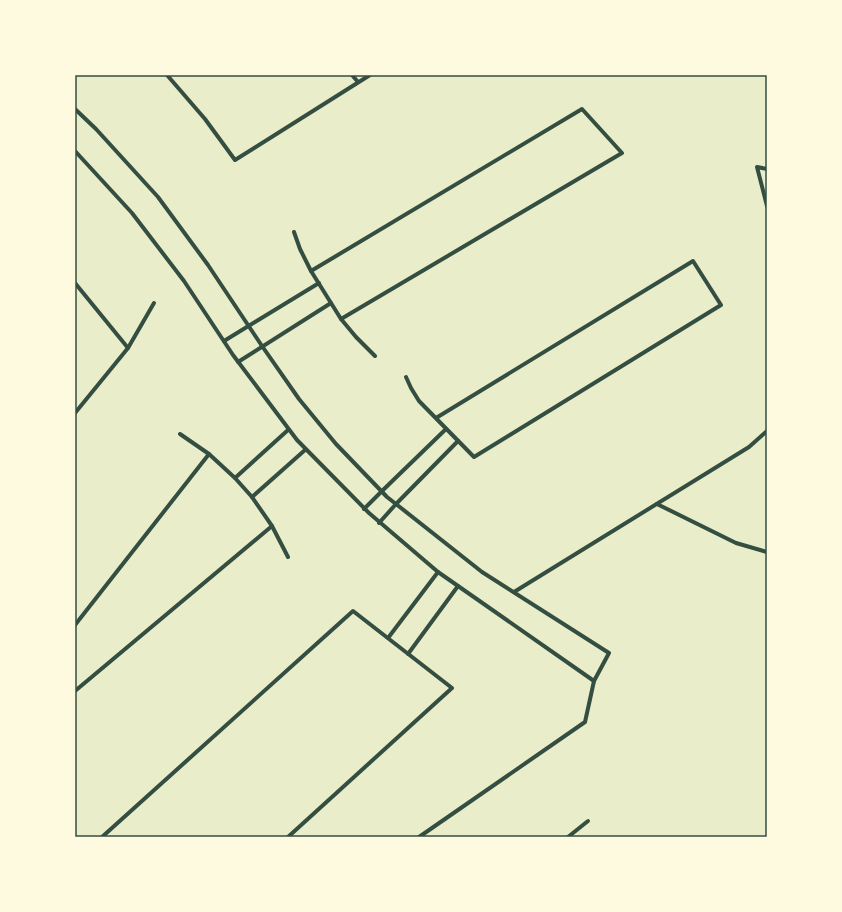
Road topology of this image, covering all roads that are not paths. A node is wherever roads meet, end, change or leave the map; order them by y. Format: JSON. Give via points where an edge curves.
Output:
{"nodes":[{"id":1,"x":167,"y":75,"type":"edge"},
{"id":2,"x":352,"y":75,"type":"edge"},
{"id":3,"x":370,"y":75,"type":"edge"},
{"id":4,"x":358,"y":82,"type":"junction"},
{"id":5,"x":75,"y":109,"type":"edge"},
{"id":6,"x":75,"y":151,"type":"edge"},
{"id":7,"x":767,"y":169,"type":"edge"},
{"id":8,"x":767,"y":206,"type":"edge"},
{"id":9,"x":294,"y":232,"type":"dead end"},
{"id":10,"x":311,"y":271,"type":"junction"},
{"id":11,"x":75,"y":284,"type":"edge"},
{"id":12,"x":319,"y":284,"type":"junction"},
{"id":13,"x":154,"y":303,"type":"dead end"},
{"id":14,"x":331,"y":303,"type":"junction"},
{"id":15,"x":341,"y":319,"type":"junction"},
{"id":16,"x":248,"y":326,"type":"junction"},
{"id":17,"x":224,"y":341,"type":"junction"},
{"id":18,"x":262,"y":346,"type":"junction"},
{"id":19,"x":128,"y":348,"type":"junction"},
{"id":20,"x":375,"y":356,"type":"dead end"},
{"id":21,"x":238,"y":362,"type":"junction"},
{"id":22,"x":406,"y":377,"type":"dead end"},
{"id":23,"x":75,"y":413,"type":"edge"},
{"id":24,"x":436,"y":418,"type":"junction"},
{"id":25,"x":446,"y":429,"type":"junction"},
{"id":26,"x":288,"y":430,"type":"junction"},
{"id":27,"x":767,"y":431,"type":"edge"},
{"id":28,"x":180,"y":434,"type":"dead end"},
{"id":29,"x":458,"y":441,"type":"junction"},
{"id":30,"x":306,"y":450,"type":"junction"},
{"id":31,"x":209,"y":454,"type":"junction"},
{"id":32,"x":235,"y":478,"type":"junction"},
{"id":33,"x":382,"y":490,"type":"junction"},
{"id":34,"x":252,"y":497,"type":"junction"},
{"id":35,"x":396,"y":504,"type":"junction"},
{"id":36,"x":657,"y":504,"type":"junction"},
{"id":37,"x":364,"y":509,"type":"junction"},
{"id":38,"x":379,"y":523,"type":"junction"},
{"id":39,"x":272,"y":526,"type":"junction"},
{"id":40,"x":767,"y":552,"type":"edge"},
{"id":41,"x":288,"y":557,"type":"dead end"},
{"id":42,"x":438,"y":572,"type":"junction"},
{"id":43,"x":458,"y":586,"type":"junction"},
{"id":44,"x":514,"y":592,"type":"junction"},
{"id":45,"x":75,"y":625,"type":"edge"},
{"id":46,"x":388,"y":638,"type":"junction"},
{"id":47,"x":408,"y":654,"type":"junction"},
{"id":48,"x":594,"y":681,"type":"junction"},
{"id":49,"x":75,"y":691,"type":"edge"},
{"id":50,"x":588,"y":821,"type":"dead end"},
{"id":51,"x":102,"y":837,"type":"edge"},
{"id":52,"x":288,"y":837,"type":"edge"},
{"id":53,"x":419,"y":837,"type":"edge"},
{"id":54,"x":568,"y":837,"type":"edge"}],
"edges":[{"from":1,"to":4,"type":"street","via":[[205,119],[235,160]]},
{"from":2,"to":4,"type":"street"},
{"from":3,"to":4,"type":"street"},
{"from":5,"to":16,"type":"street","via":[[158,197],[208,265]]},
{"from":6,"to":17,"type":"street","via":[[132,213],[184,281]]},
{"from":7,"to":8,"type":"street","via":[[757,167]]},
{"from":9,"to":10,"type":"street"},
{"from":10,"to":12,"type":"street"},
{"from":10,"to":15,"type":"street","via":[[582,109],[622,153]]},
{"from":11,"to":19,"type":"street"},
{"from":12,"to":14,"type":"street"},
{"from":12,"to":16,"type":"street"},
{"from":13,"to":19,"type":"street"},
{"from":14,"to":15,"type":"street"},
{"from":14,"to":18,"type":"street"},
{"from":15,"to":20,"type":"street"},
{"from":16,"to":17,"type":"street"},
{"from":16,"to":18,"type":"street"},
{"from":17,"to":21,"type":"street"},
{"from":18,"to":21,"type":"street"},
{"from":18,"to":33,"type":"street","via":[[299,399],[336,444]]},
{"from":19,"to":23,"type":"street"},
{"from":21,"to":26,"type":"street"},
{"from":22,"to":24,"type":"street","via":[[419,400]]},
{"from":24,"to":25,"type":"street"},
{"from":24,"to":29,"type":"street","via":[[693,260],[721,305],[474,457]]},
{"from":25,"to":29,"type":"street"},
{"from":25,"to":33,"type":"street"},
{"from":26,"to":30,"type":"street"},
{"from":26,"to":32,"type":"street"},
{"from":27,"to":36,"type":"street","via":[[749,447]]},
{"from":28,"to":31,"type":"street"},
{"from":29,"to":35,"type":"street"},
{"from":30,"to":34,"type":"street"},
{"from":30,"to":37,"type":"street"},
{"from":31,"to":32,"type":"street"},
{"from":31,"to":45,"type":"street"},
{"from":32,"to":34,"type":"street"},
{"from":33,"to":35,"type":"street"},
{"from":33,"to":37,"type":"street"},
{"from":34,"to":39,"type":"street"},
{"from":35,"to":38,"type":"street"},
{"from":35,"to":44,"type":"street","via":[[482,572]]},
{"from":36,"to":40,"type":"street","via":[[736,543]]},
{"from":36,"to":44,"type":"street"},
{"from":37,"to":38,"type":"street"},
{"from":38,"to":42,"type":"street"},
{"from":39,"to":41,"type":"street"},
{"from":39,"to":49,"type":"street"},
{"from":42,"to":43,"type":"street"},
{"from":42,"to":46,"type":"street"},
{"from":43,"to":47,"type":"street"},
{"from":43,"to":48,"type":"street"},
{"from":44,"to":48,"type":"street","via":[[609,653]]},
{"from":46,"to":47,"type":"street"},
{"from":46,"to":51,"type":"street","via":[[352,611]]},
{"from":47,"to":52,"type":"street","via":[[452,688]]},
{"from":48,"to":53,"type":"street","via":[[585,722]]},
{"from":50,"to":54,"type":"street"}]}
